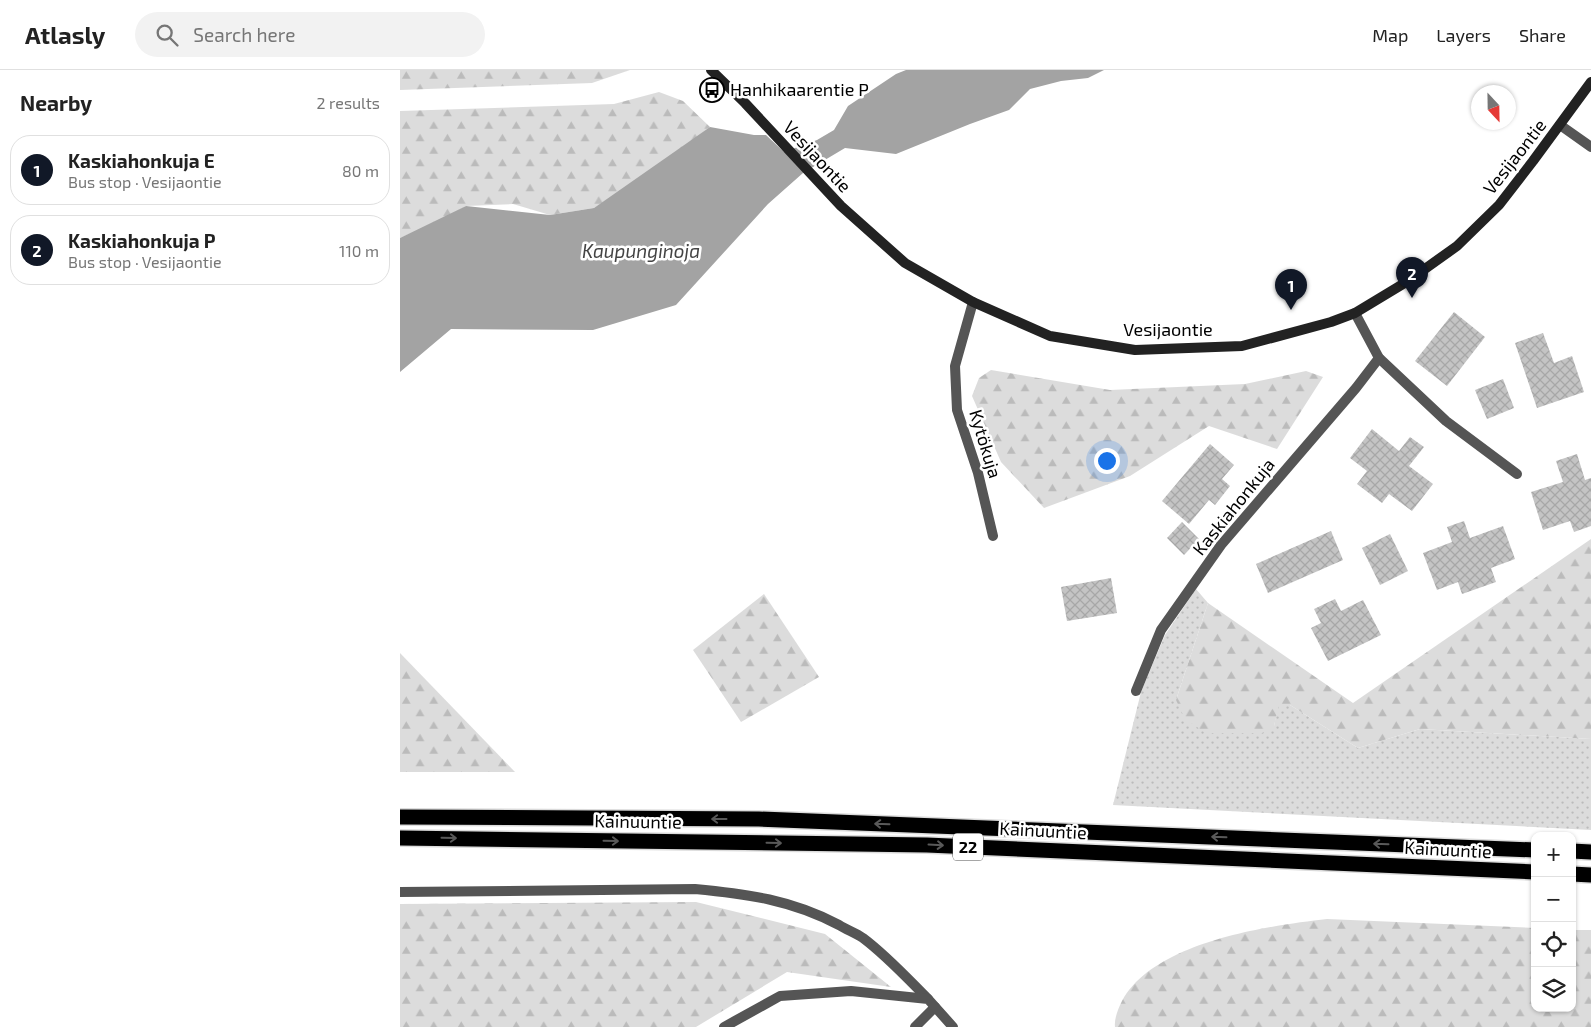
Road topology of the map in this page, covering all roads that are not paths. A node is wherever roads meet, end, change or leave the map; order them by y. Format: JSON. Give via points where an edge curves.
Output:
{"nodes":[{"id":1,"x":711,"y":70,"type":"edge"},
{"id":2,"x":1591,"y":82,"type":"edge"},
{"id":3,"x":1560,"y":126,"type":"junction"},
{"id":4,"x":1591,"y":147,"type":"edge"},
{"id":5,"x":973,"y":302,"type":"junction"},
{"id":6,"x":1355,"y":313,"type":"junction"},
{"id":7,"x":1380,"y":358,"type":"junction"},
{"id":8,"x":1517,"y":474,"type":"dead end"},
{"id":9,"x":993,"y":536,"type":"dead end"},
{"id":10,"x":1136,"y":691,"type":"dead end"},
{"id":11,"x":400,"y":817,"type":"edge"},
{"id":12,"x":400,"y":838,"type":"edge"},
{"id":13,"x":1531,"y":850,"type":"edge"},
{"id":14,"x":1576,"y":851,"type":"edge"},
{"id":15,"x":1591,"y":852,"type":"edge"},
{"id":16,"x":1531,"y":872,"type":"edge"},
{"id":17,"x":1576,"y":874,"type":"edge"},
{"id":18,"x":1591,"y":875,"type":"edge"},
{"id":19,"x":400,"y":892,"type":"edge"},
{"id":20,"x":931,"y":1003,"type":"junction"},
{"id":21,"x":724,"y":1027,"type":"edge"},
{"id":22,"x":916,"y":1027,"type":"edge"},
{"id":23,"x":953,"y":1027,"type":"edge"}],
"edges":[{"from":1,"to":5,"type":"street","name":"Vesijaontie","via":[[842,206],[905,263]]},
{"from":2,"to":3,"type":"street","name":"Vesijaontie"},
{"from":3,"to":4,"type":"street"},
{"from":3,"to":6,"type":"street","name":"Vesijaontie","via":[[1499,205],[1457,246]]},
{"from":5,"to":6,"type":"street","name":"Vesijaontie","via":[[1050,336],[1135,350],[1242,346]]},
{"from":5,"to":9,"type":"street","name":"Kytökuja","via":[[955,366],[957,410],[978,473]]},
{"from":6,"to":7,"type":"street"},
{"from":7,"to":8,"type":"street","via":[[1446,421]]},
{"from":7,"to":10,"type":"street","name":"Kaskiahonkuja","via":[[1221,544],[1161,630]]},
{"from":13,"to":11,"type":"highway","name":"Kainuuntie","number":"22","one_way":true,"via":[[759,819]]},
{"from":12,"to":16,"type":"highway","name":"Kainuuntie","number":"22","one_way":true,"via":[[927,845]]},
{"from":14,"to":15,"type":"highway"},
{"from":17,"to":18,"type":"highway"},
{"from":19,"to":20,"type":"street","via":[[695,889],[742,893],[818,914],[862,937]]},
{"from":20,"to":21,"type":"street","via":[[851,991],[780,996]]},
{"from":20,"to":22,"type":"street"},
{"from":20,"to":23,"type":"street"}]}
